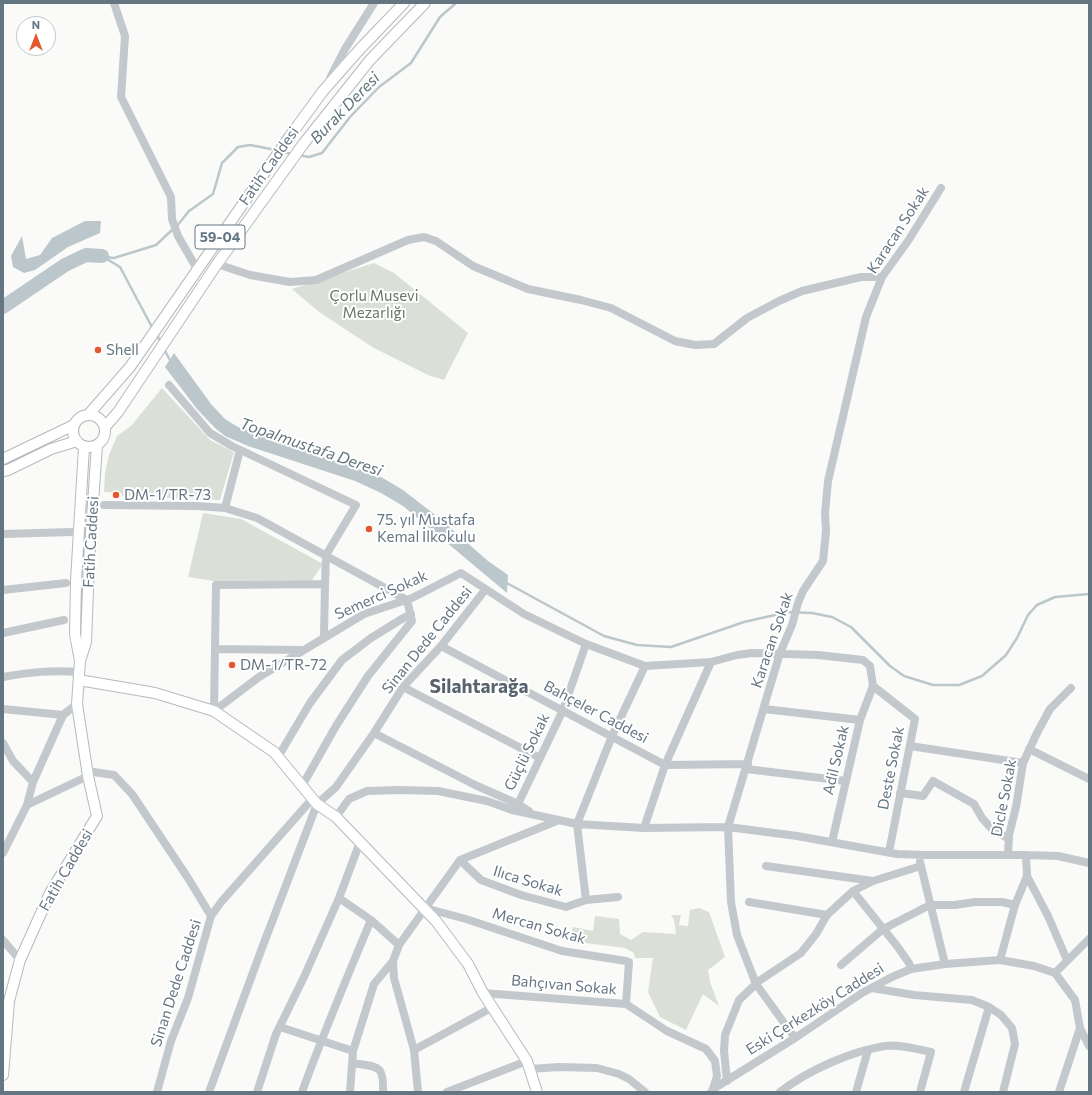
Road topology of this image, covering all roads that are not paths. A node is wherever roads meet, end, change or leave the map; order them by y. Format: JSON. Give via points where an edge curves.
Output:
{"nodes":[{"id":1,"x":114,"y":3,"type":"edge"},
{"id":2,"x":374,"y":3,"type":"edge"},
{"id":3,"x":404,"y":3,"type":"edge"},
{"id":4,"x":425,"y":3,"type":"edge"},
{"id":5,"x":323,"y":91,"type":"junction"},
{"id":6,"x":941,"y":188,"type":"dead end"},
{"id":7,"x":217,"y":264,"type":"junction"},
{"id":8,"x":197,"y":270,"type":"junction"},
{"id":9,"x":882,"y":277,"type":"junction"},
{"id":10,"x":169,"y":385,"type":"dead end"},
{"id":11,"x":118,"y":412,"type":"junction"},
{"id":12,"x":88,"y":415,"type":"junction"},
{"id":13,"x":74,"y":425,"type":"junction"},
{"id":14,"x":105,"y":427,"type":"junction"},
{"id":15,"x":80,"y":444,"type":"junction"},
{"id":16,"x":96,"y":445,"type":"junction"},
{"id":17,"x":240,"y":450,"type":"junction"},
{"id":18,"x":3,"y":459,"type":"edge"},
{"id":19,"x":95,"y":464,"type":"junction"},
{"id":20,"x":3,"y":471,"type":"edge"},
{"id":21,"x":104,"y":504,"type":"dead end"},
{"id":22,"x":225,"y":508,"type":"junction"},
{"id":23,"x":72,"y":532,"type":"dead end"},
{"id":24,"x":3,"y":534,"type":"edge"},
{"id":25,"x":326,"y":555,"type":"junction"},
{"id":26,"x":66,"y":583,"type":"dead end"},
{"id":27,"x":325,"y":584,"type":"junction"},
{"id":28,"x":3,"y":590,"type":"edge"},
{"id":29,"x":485,"y":590,"type":"junction"},
{"id":30,"x":407,"y":600,"type":"junction"},
{"id":31,"x":411,"y":614,"type":"junction"},
{"id":32,"x":64,"y":620,"type":"dead end"},
{"id":33,"x":3,"y":633,"type":"edge"},
{"id":34,"x":324,"y":637,"type":"junction"},
{"id":35,"x":586,"y":644,"type":"junction"},
{"id":36,"x":441,"y":646,"type":"junction"},
{"id":37,"x":216,"y":649,"type":"junction"},
{"id":38,"x":303,"y":650,"type":"junction"},
{"id":39,"x":780,"y":653,"type":"junction"},
{"id":40,"x":80,"y":661,"type":"junction"},
{"id":41,"x":711,"y":662,"type":"junction"},
{"id":42,"x":645,"y":666,"type":"junction"},
{"id":43,"x":79,"y":676,"type":"junction"},
{"id":44,"x":3,"y":677,"type":"edge"},
{"id":45,"x":873,"y":686,"type":"junction"},
{"id":46,"x":404,"y":687,"type":"junction"},
{"id":47,"x":1071,"y":688,"type":"dead end"},
{"id":48,"x":77,"y":704,"type":"junction"},
{"id":49,"x":3,"y":709,"type":"edge"},
{"id":50,"x":764,"y":709,"type":"junction"},
{"id":51,"x":563,"y":710,"type":"junction"},
{"id":52,"x":214,"y":711,"type":"junction"},
{"id":53,"x":63,"y":715,"type":"junction"},
{"id":54,"x":860,"y":720,"type":"junction"},
{"id":55,"x":374,"y":733,"type":"junction"},
{"id":56,"x":612,"y":736,"type":"junction"},
{"id":57,"x":3,"y":743,"type":"edge"},
{"id":58,"x":910,"y":746,"type":"junction"},
{"id":59,"x":1030,"y":749,"type":"junction"},
{"id":60,"x":278,"y":757,"type":"junction"},
{"id":61,"x":540,"y":758,"type":"junction"},
{"id":62,"x":1023,"y":763,"type":"junction"},
{"id":63,"x":665,"y":765,"type":"junction"},
{"id":64,"x":747,"y":766,"type":"junction"},
{"id":65,"x":87,"y":773,"type":"junction"},
{"id":66,"x":1089,"y":779,"type":"edge"},
{"id":67,"x":846,"y":781,"type":"junction"},
{"id":68,"x":33,"y":782,"type":"junction"},
{"id":69,"x":302,"y":786,"type":"junction"},
{"id":70,"x":900,"y":793,"type":"junction"},
{"id":71,"x":315,"y":801,"type":"junction"},
{"id":72,"x":518,"y":804,"type":"junction"},
{"id":73,"x":27,"y":805,"type":"junction"},
{"id":74,"x":533,"y":814,"type":"junction"},
{"id":75,"x":336,"y":817,"type":"junction"},
{"id":76,"x":559,"y":820,"type":"junction"},
{"id":77,"x":578,"y":824,"type":"junction"},
{"id":78,"x":728,"y":827,"type":"junction"},
{"id":79,"x":644,"y":828,"type":"junction"},
{"id":80,"x":1009,"y":839,"type":"junction"},
{"id":81,"x":360,"y":842,"type":"junction"},
{"id":82,"x":832,"y":842,"type":"junction"},
{"id":83,"x":3,"y":852,"type":"edge"},
{"id":84,"x":889,"y":852,"type":"junction"},
{"id":85,"x":918,"y":855,"type":"junction"},
{"id":86,"x":1008,"y":855,"type":"junction"},
{"id":87,"x":1026,"y":855,"type":"junction"},
{"id":88,"x":460,"y":860,"type":"junction"},
{"id":89,"x":1089,"y":863,"type":"edge"},
{"id":90,"x":766,"y":866,"type":"dead end"},
{"id":91,"x":921,"y":866,"type":"junction"},
{"id":92,"x":1027,"y":876,"type":"junction"},
{"id":93,"x":873,"y":881,"type":"junction"},
{"id":94,"x":853,"y":891,"type":"junction"},
{"id":95,"x":618,"y":897,"type":"dead end"},
{"id":96,"x":339,"y":898,"type":"junction"},
{"id":97,"x":586,"y":900,"type":"junction"},
{"id":98,"x":749,"y":902,"type":"dead end"},
{"id":99,"x":930,"y":905,"type":"junction"},
{"id":100,"x":1015,"y":906,"type":"junction"},
{"id":101,"x":425,"y":908,"type":"junction"},
{"id":102,"x":827,"y":915,"type":"junction"},
{"id":103,"x":211,"y":916,"type":"junction"},
{"id":104,"x":372,"y":920,"type":"junction"},
{"id":105,"x":883,"y":929,"type":"junction"},
{"id":106,"x":1089,"y":939,"type":"edge"},
{"id":107,"x":3,"y":940,"type":"edge"},
{"id":108,"x":399,"y":945,"type":"junction"},
{"id":109,"x":20,"y":960,"type":"junction"},
{"id":110,"x":1000,"y":960,"type":"junction"},
{"id":111,"x":1067,"y":960,"type":"junction"},
{"id":112,"x":393,"y":961,"type":"junction"},
{"id":113,"x":945,"y":964,"type":"junction"},
{"id":114,"x":841,"y":965,"type":"dead end"},
{"id":115,"x":911,"y":970,"type":"junction"},
{"id":116,"x":1055,"y":973,"type":"junction"},
{"id":117,"x":756,"y":984,"type":"junction"},
{"id":118,"x":872,"y":988,"type":"junction"},
{"id":119,"x":483,"y":993,"type":"junction"},
{"id":120,"x":626,"y":1004,"type":"junction"},
{"id":121,"x":493,"y":1007,"type":"junction"},
{"id":122,"x":989,"y":1007,"type":"junction"},
{"id":123,"x":280,"y":1027,"type":"junction"},
{"id":124,"x":1080,"y":1028,"type":"junction"},
{"id":125,"x":795,"y":1038,"type":"junction"},
{"id":126,"x":321,"y":1040,"type":"junction"},
{"id":127,"x":1089,"y":1046,"type":"edge"},
{"id":128,"x":414,"y":1050,"type":"junction"},
{"id":129,"x":868,"y":1050,"type":"junction"},
{"id":130,"x":353,"y":1051,"type":"junction"},
{"id":131,"x":352,"y":1063,"type":"junction"},
{"id":132,"x":528,"y":1065,"type":"junction"},
{"id":133,"x":3,"y":1075,"type":"edge"},
{"id":134,"x":727,"y":1081,"type":"junction"},
{"id":135,"x":712,"y":1091,"type":"edge"},
{"id":136,"x":157,"y":1092,"type":"edge"},
{"id":137,"x":209,"y":1092,"type":"edge"},
{"id":138,"x":257,"y":1092,"type":"edge"},
{"id":139,"x":302,"y":1092,"type":"edge"},
{"id":140,"x":350,"y":1092,"type":"edge"},
{"id":141,"x":383,"y":1092,"type":"edge"},
{"id":142,"x":418,"y":1092,"type":"edge"},
{"id":143,"x":447,"y":1092,"type":"edge"},
{"id":144,"x":537,"y":1092,"type":"edge"},
{"id":145,"x":645,"y":1092,"type":"edge"},
{"id":146,"x":780,"y":1092,"type":"edge"},
{"id":147,"x":856,"y":1092,"type":"edge"},
{"id":148,"x":920,"y":1092,"type":"edge"},
{"id":149,"x":964,"y":1092,"type":"edge"},
{"id":150,"x":1003,"y":1092,"type":"edge"},
{"id":151,"x":1059,"y":1092,"type":"edge"}],
"edges":[{"from":1,"to":8,"type":"street","via":[[125,36],[121,97],[171,197],[172,219],[178,236]]},
{"from":2,"to":5,"type":"street","via":[[345,49]]},
{"from":3,"to":5,"type":"main road","name":"Fatih Caddesi","number":"59-04"},
{"from":4,"to":7,"type":"main road","name":"Fatih Caddesi","number":"59-04","via":[[370,60],[304,143]]},
{"from":5,"to":8,"type":"main road","name":"Fatih Caddesi","number":"59-04"},
{"from":6,"to":9,"type":"street","name":"Karacan Sokak"},
{"from":7,"to":9,"type":"street","via":[[250,275],[290,282],[316,280],[408,240],[424,237],[436,240],[473,266],[528,290],[611,308],[675,341],[695,345],[714,344],[747,318],[802,291],[861,277]]},
{"from":7,"to":11,"type":"main road","name":"Fatih Caddesi","number":"59-04"},
{"from":8,"to":12,"type":"main road","name":"Fatih Caddesi","number":"59-04","via":[[130,367]]},
{"from":9,"to":39,"type":"street","name":"Karacan Sokak","via":[[866,317],[828,481],[823,561],[804,591]]},
{"from":10,"to":17,"type":"street","via":[[210,433]]},
{"from":11,"to":14,"type":"main road","name":"Fatih Caddesi"},
{"from":11,"to":19,"type":"main road"},
{"from":12,"to":13,"type":"main road","via":[[81,417]]},
{"from":12,"to":14,"type":"main road","via":[[96,416]]},
{"from":13,"to":15,"type":"main road","via":[[73,435]]},
{"from":13,"to":18,"type":"main road"},
{"from":14,"to":16,"type":"main road","via":[[103,440]]},
{"from":15,"to":16,"type":"main road"},
{"from":15,"to":20,"type":"main road","via":[[51,449]]},
{"from":15,"to":40,"type":"main road","name":"Fatih Caddesi","via":[[75,634]]},
{"from":16,"to":19,"type":"main road","name":"Fatih Caddesi"},
{"from":17,"to":22,"type":"street"},
{"from":17,"to":25,"type":"street","via":[[356,505]]},
{"from":19,"to":40,"type":"main road","name":"Fatih Caddesi","via":[[86,642]]},
{"from":21,"to":22,"type":"street"},
{"from":22,"to":25,"type":"street","via":[[257,518]]},
{"from":23,"to":24,"type":"street"},
{"from":25,"to":27,"type":"street"},
{"from":25,"to":30,"type":"street"},
{"from":26,"to":28,"type":"street"},
{"from":27,"to":34,"type":"street"},
{"from":27,"to":37,"type":"street","via":[[216,585]]},
{"from":29,"to":30,"type":"street","name":"Semerci Sokak","via":[[461,573]]},
{"from":29,"to":35,"type":"street","via":[[524,614]]},
{"from":29,"to":36,"type":"street","name":"Sinan Dede Caddesi"},
{"from":30,"to":31,"type":"street"},
{"from":30,"to":34,"type":"street","name":"Semerci Sokak","via":[[364,614]]},
{"from":31,"to":60,"type":"street","via":[[371,638],[342,660],[310,703]]},
{"from":31,"to":69,"type":"street","via":[[412,621],[409,627],[368,676]]},
{"from":32,"to":33,"type":"street"},
{"from":34,"to":38,"type":"street","name":"Semerci Sokak"},
{"from":35,"to":42,"type":"street"},
{"from":35,"to":51,"type":"street","name":"Güçlü Sokak"},
{"from":36,"to":46,"type":"street","name":"Sinan Dede Caddesi"},
{"from":36,"to":51,"type":"street","name":"Bahçeler Caddesi"},
{"from":37,"to":38,"type":"street"},
{"from":37,"to":52,"type":"street"},
{"from":38,"to":52,"type":"street","name":"Semerci Sokak","via":[[259,677]]},
{"from":39,"to":41,"type":"street","via":[[736,655]]},
{"from":39,"to":45,"type":"street","via":[[863,660],[870,666]]},
{"from":39,"to":50,"type":"street","name":"Karacan Sokak"},
{"from":40,"to":43,"type":"main road","name":"Fatih Caddesi"},
{"from":41,"to":42,"type":"street"},
{"from":41,"to":63,"type":"street"},
{"from":42,"to":56,"type":"street"},
{"from":43,"to":44,"type":"street","via":[[49,670]]},
{"from":43,"to":48,"type":"main road","name":"Fatih Caddesi"},
{"from":43,"to":52,"type":"main road","via":[[154,693]]},
{"from":45,"to":54,"type":"street","name":"Adil Sokak"},
{"from":45,"to":58,"type":"street","name":"Deste Sokak","via":[[915,719]]},
{"from":46,"to":55,"type":"street","name":"Sinan Dede Caddesi"},
{"from":46,"to":61,"type":"street"},
{"from":47,"to":59,"type":"street","name":"Dicle Sokak","via":[[1050,709]]},
{"from":48,"to":53,"type":"street"},
{"from":48,"to":65,"type":"main road","name":"Fatih Caddesi"},
{"from":49,"to":53,"type":"street"},
{"from":50,"to":54,"type":"street"},
{"from":50,"to":64,"type":"street","name":"Karacan Sokak"},
{"from":51,"to":56,"type":"street","name":"Bahçeler Caddesi"},
{"from":51,"to":61,"type":"street","name":"Güçlü Sokak"},
{"from":52,"to":60,"type":"main road"},
{"from":53,"to":68,"type":"street"},
{"from":54,"to":67,"type":"street","name":"Adil Sokak"},
{"from":55,"to":71,"type":"street","name":"Sinan Dede Caddesi","via":[[336,787]]},
{"from":55,"to":72,"type":"street"},
{"from":56,"to":63,"type":"street","name":"Bahçeler Caddesi"},
{"from":56,"to":77,"type":"street"},
{"from":57,"to":68,"type":"street","via":[[13,761]]},
{"from":58,"to":62,"type":"street"},
{"from":58,"to":70,"type":"street","name":"Deste Sokak"},
{"from":59,"to":62,"type":"street","name":"Dicle Sokak"},
{"from":59,"to":66,"type":"street"},
{"from":60,"to":69,"type":"main road"},
{"from":61,"to":72,"type":"street","name":"Güçlü Sokak"},
{"from":62,"to":80,"type":"street","name":"Dicle Sokak"},
{"from":63,"to":64,"type":"street","name":"Bahçeler Caddesi"},
{"from":63,"to":79,"type":"street"},
{"from":64,"to":67,"type":"street","name":"Bahçeler Caddesi"},
{"from":64,"to":78,"type":"street","name":"Karacan Sokak"},
{"from":65,"to":73,"type":"street"},
{"from":65,"to":103,"type":"street","via":[[114,775],[132,794]]},
{"from":65,"to":109,"type":"main road","name":"Fatih Caddesi","via":[[97,816],[50,893]]},
{"from":67,"to":82,"type":"street","name":"Adil Sokak"},
{"from":68,"to":73,"type":"street"},
{"from":69,"to":71,"type":"main road"},
{"from":70,"to":80,"type":"street","via":[[923,796],[933,781],[974,804],[991,828]]},
{"from":70,"to":84,"type":"street","name":"Deste Sokak"},
{"from":71,"to":75,"type":"main road"},
{"from":71,"to":103,"type":"street","name":"Sinan Dede Caddesi"},
{"from":71,"to":137,"type":"street"},
{"from":72,"to":74,"type":"street"},
{"from":73,"to":83,"type":"street"},
{"from":74,"to":75,"type":"street","via":[[438,791],[399,790],[367,791],[349,799]]},
{"from":74,"to":76,"type":"street"},
{"from":75,"to":81,"type":"main road"},
{"from":76,"to":77,"type":"street"},
{"from":76,"to":88,"type":"street"},
{"from":77,"to":79,"type":"street"},
{"from":77,"to":97,"type":"street"},
{"from":78,"to":79,"type":"street"},
{"from":78,"to":82,"type":"street"},
{"from":78,"to":117,"type":"street","name":"Karacan Sokak","via":[[731,902],[738,935]]},
{"from":80,"to":86,"type":"street","name":"Dicle Sokak"},
{"from":81,"to":96,"type":"street"},
{"from":81,"to":101,"type":"main road"},
{"from":82,"to":84,"type":"street"},
{"from":84,"to":85,"type":"street"},
{"from":85,"to":86,"type":"street"},
{"from":85,"to":91,"type":"street"},
{"from":86,"to":87,"type":"street"},
{"from":87,"to":89,"type":"street","via":[[1058,856]]},
{"from":87,"to":92,"type":"street"},
{"from":88,"to":97,"type":"street","name":"Ilıca Sokak","via":[[481,880],[521,895],[566,907]]},
{"from":88,"to":101,"type":"street"},
{"from":90,"to":93,"type":"street"},
{"from":91,"to":93,"type":"street"},
{"from":91,"to":99,"type":"street"},
{"from":92,"to":100,"type":"street"},
{"from":92,"to":111,"type":"street"},
{"from":93,"to":94,"type":"street"},
{"from":94,"to":102,"type":"street"},
{"from":94,"to":105,"type":"street"},
{"from":95,"to":97,"type":"street","name":"Ilıca Sokak"},
{"from":96,"to":104,"type":"street"},
{"from":96,"to":123,"type":"street"},
{"from":98,"to":102,"type":"street"},
{"from":99,"to":100,"type":"street","via":[[1002,902]]},
{"from":99,"to":105,"type":"street"},
{"from":99,"to":113,"type":"street"},
{"from":100,"to":110,"type":"street"},
{"from":101,"to":108,"type":"street"},
{"from":101,"to":119,"type":"main road","via":[[468,964]]},
{"from":101,"to":120,"type":"street","name":"Mercan Sokak","via":[[562,951],[629,962]]},
{"from":102,"to":117,"type":"street","via":[[801,953]]},
{"from":103,"to":136,"type":"street","name":"Sinan Dede Caddesi","via":[[188,998],[171,1041]]},
{"from":104,"to":108,"type":"street"},
{"from":104,"to":126,"type":"street"},
{"from":105,"to":114,"type":"street"},
{"from":105,"to":115,"type":"street","via":[[909,963]]},
{"from":106,"to":111,"type":"street"},
{"from":107,"to":109,"type":"street"},
{"from":108,"to":112,"type":"street"},
{"from":109,"to":133,"type":"main road","name":"Fatih Caddesi","via":[[9,1001]]},
{"from":110,"to":113,"type":"street","name":"Eski Çerkezköy Caddesi"},
{"from":110,"to":116,"type":"street","name":"Eski Çerkezköy Caddesi"},
{"from":111,"to":116,"type":"street"},
{"from":112,"to":128,"type":"street","via":[[394,978]]},
{"from":112,"to":130,"type":"street","via":[[374,984]]},
{"from":113,"to":115,"type":"street","name":"Eski Çerkezköy Caddesi"},
{"from":115,"to":118,"type":"street","name":"Eski Çerkezköy Caddesi"},
{"from":116,"to":124,"type":"street","via":[[1075,1000]]},
{"from":117,"to":125,"type":"street","name":"Karacan Sokak"},
{"from":117,"to":134,"type":"street","via":[[739,1000],[725,1035]]},
{"from":118,"to":122,"type":"street","via":[[972,1000]]},
{"from":118,"to":125,"type":"street","name":"Eski Çerkezköy Caddesi"},
{"from":119,"to":120,"type":"street","name":"Bahçıvan Sokak"},
{"from":119,"to":121,"type":"main road"},
{"from":120,"to":135,"type":"street","name":"Bahçıvan Sokak","via":[[667,1031],[706,1049],[715,1061],[717,1076]]},
{"from":121,"to":128,"type":"street"},
{"from":121,"to":132,"type":"main road"},
{"from":122,"to":149,"type":"street"},
{"from":122,"to":150,"type":"street","via":[[1001,1015],[1012,1028],[1015,1044]]},
{"from":123,"to":126,"type":"street"},
{"from":123,"to":138,"type":"street"},
{"from":124,"to":127,"type":"street"},
{"from":124,"to":151,"type":"street"},
{"from":125,"to":134,"type":"street","name":"Eski Çerkezköy Caddesi"},
{"from":126,"to":130,"type":"street"},
{"from":126,"to":139,"type":"street"},
{"from":128,"to":142,"type":"street"},
{"from":129,"to":146,"type":"street","via":[[854,1053],[810,1073]]},
{"from":129,"to":147,"type":"street"},
{"from":129,"to":148,"type":"street","via":[[900,1046],[931,1052]]},
{"from":130,"to":131,"type":"street"},
{"from":131,"to":140,"type":"street"},
{"from":131,"to":141,"type":"street","via":[[377,1067],[384,1077]]},
{"from":132,"to":143,"type":"street"},
{"from":132,"to":144,"type":"main road"},
{"from":132,"to":145,"type":"street","via":[[597,1068],[619,1074]]},
{"from":134,"to":135,"type":"street","name":"Eski Çerkezköy Caddesi"}]}
